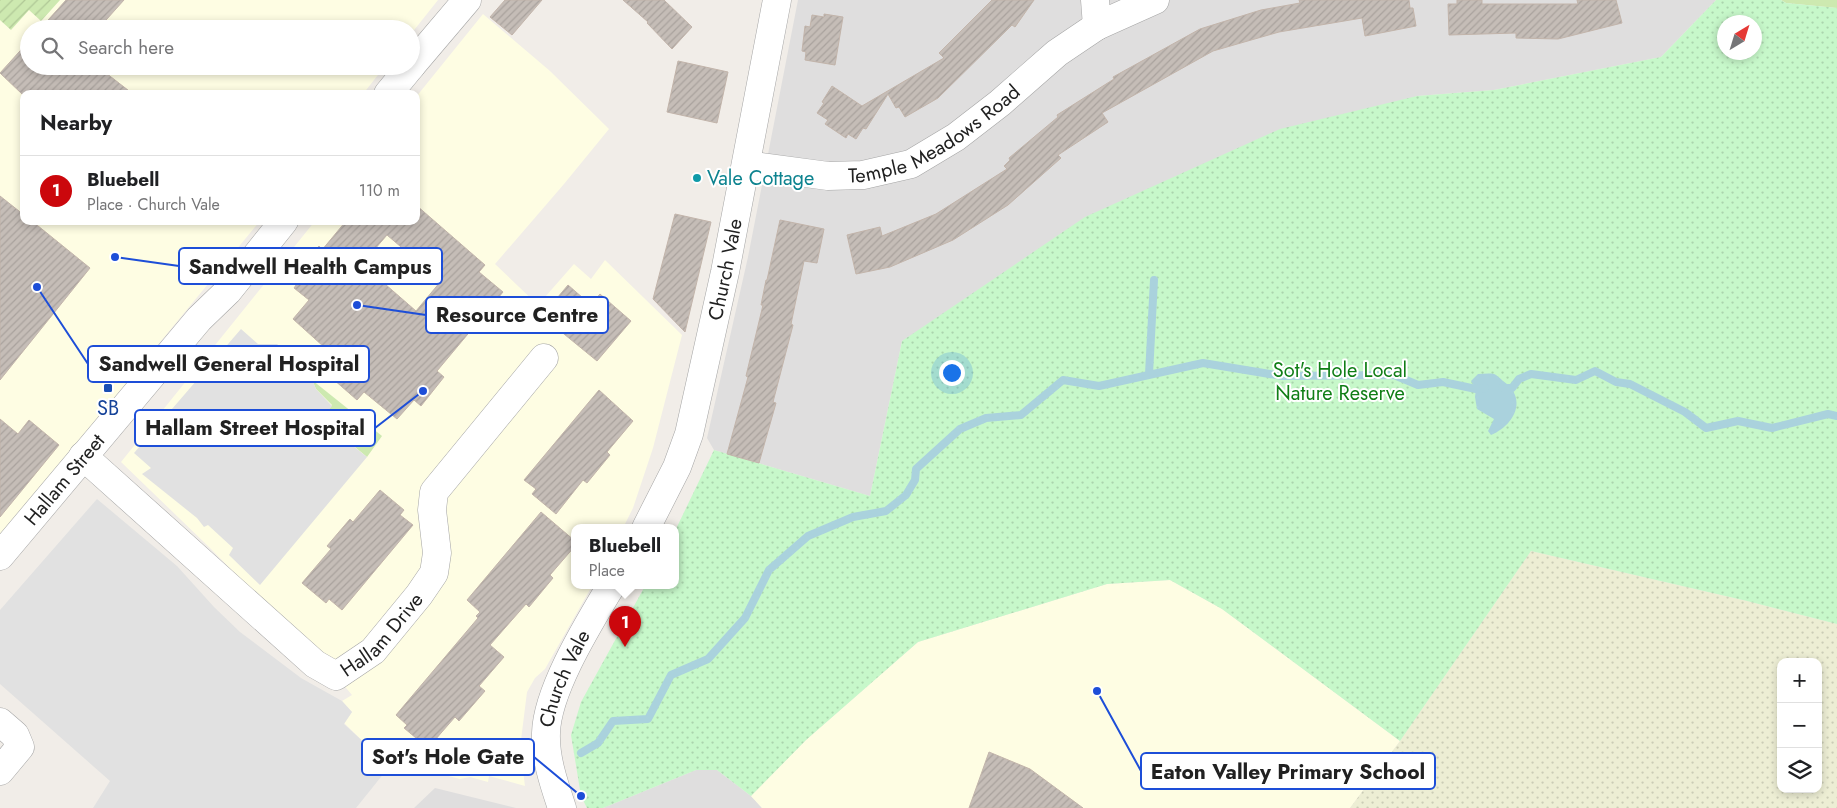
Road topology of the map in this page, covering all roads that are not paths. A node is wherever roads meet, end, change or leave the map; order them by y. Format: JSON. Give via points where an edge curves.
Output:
{"nodes":[{"id":1,"x":467,"y":0,"type":"edge"},
{"id":2,"x":777,"y":0,"type":"edge"},
{"id":3,"x":1155,"y":0,"type":"edge"},
{"id":4,"x":1096,"y":13,"type":"edge"},
{"id":5,"x":420,"y":55,"type":"edge"},
{"id":6,"x":404,"y":75,"type":"edge"},
{"id":7,"x":391,"y":90,"type":"edge"},
{"id":8,"x":746,"y":165,"type":"junction"},
{"id":9,"x":281,"y":225,"type":"edge"},
{"id":10,"x":544,"y":358,"type":"dead end"},
{"id":11,"x":83,"y":456,"type":"junction"},
{"id":12,"x":648,"y":524,"type":"edge"},
{"id":13,"x":0,"y":556,"type":"edge"},
{"id":14,"x":609,"y":589,"type":"edge"},
{"id":15,"x":0,"y":722,"type":"edge"},
{"id":16,"x":0,"y":772,"type":"edge"},
{"id":17,"x":562,"y":808,"type":"edge"}],
"edges":[{"from":1,"to":5,"type":"street"},
{"from":2,"to":8,"type":"street","name":"Church Vale"},
{"from":3,"to":4,"type":"street","name":"Temple Meadows Road"},
{"from":4,"to":8,"type":"street","name":"Temple Meadows Road","via":[[1057,53],[1000,103],[956,137],[911,164],[863,175],[828,176]]},
{"from":6,"to":7,"type":"street"},
{"from":8,"to":12,"type":"street","name":"Church Vale","via":[[726,272],[688,434],[677,467]]},
{"from":9,"to":11,"type":"street","name":"Hallam Street","via":[[228,291],[199,318]]},
{"from":10,"to":11,"type":"street","name":"Hallam Drive","via":[[434,492],[432,510],[437,553],[434,573],[420,595],[373,651],[336,676],[309,659]]},
{"from":11,"to":13,"type":"street","name":"Hallam Street"},
{"from":14,"to":17,"type":"street","name":"Church Vale","via":[[581,637],[550,711],[546,732],[548,759]]},
{"from":15,"to":16,"type":"street","via":[[15,735],[20,747]]}]}
